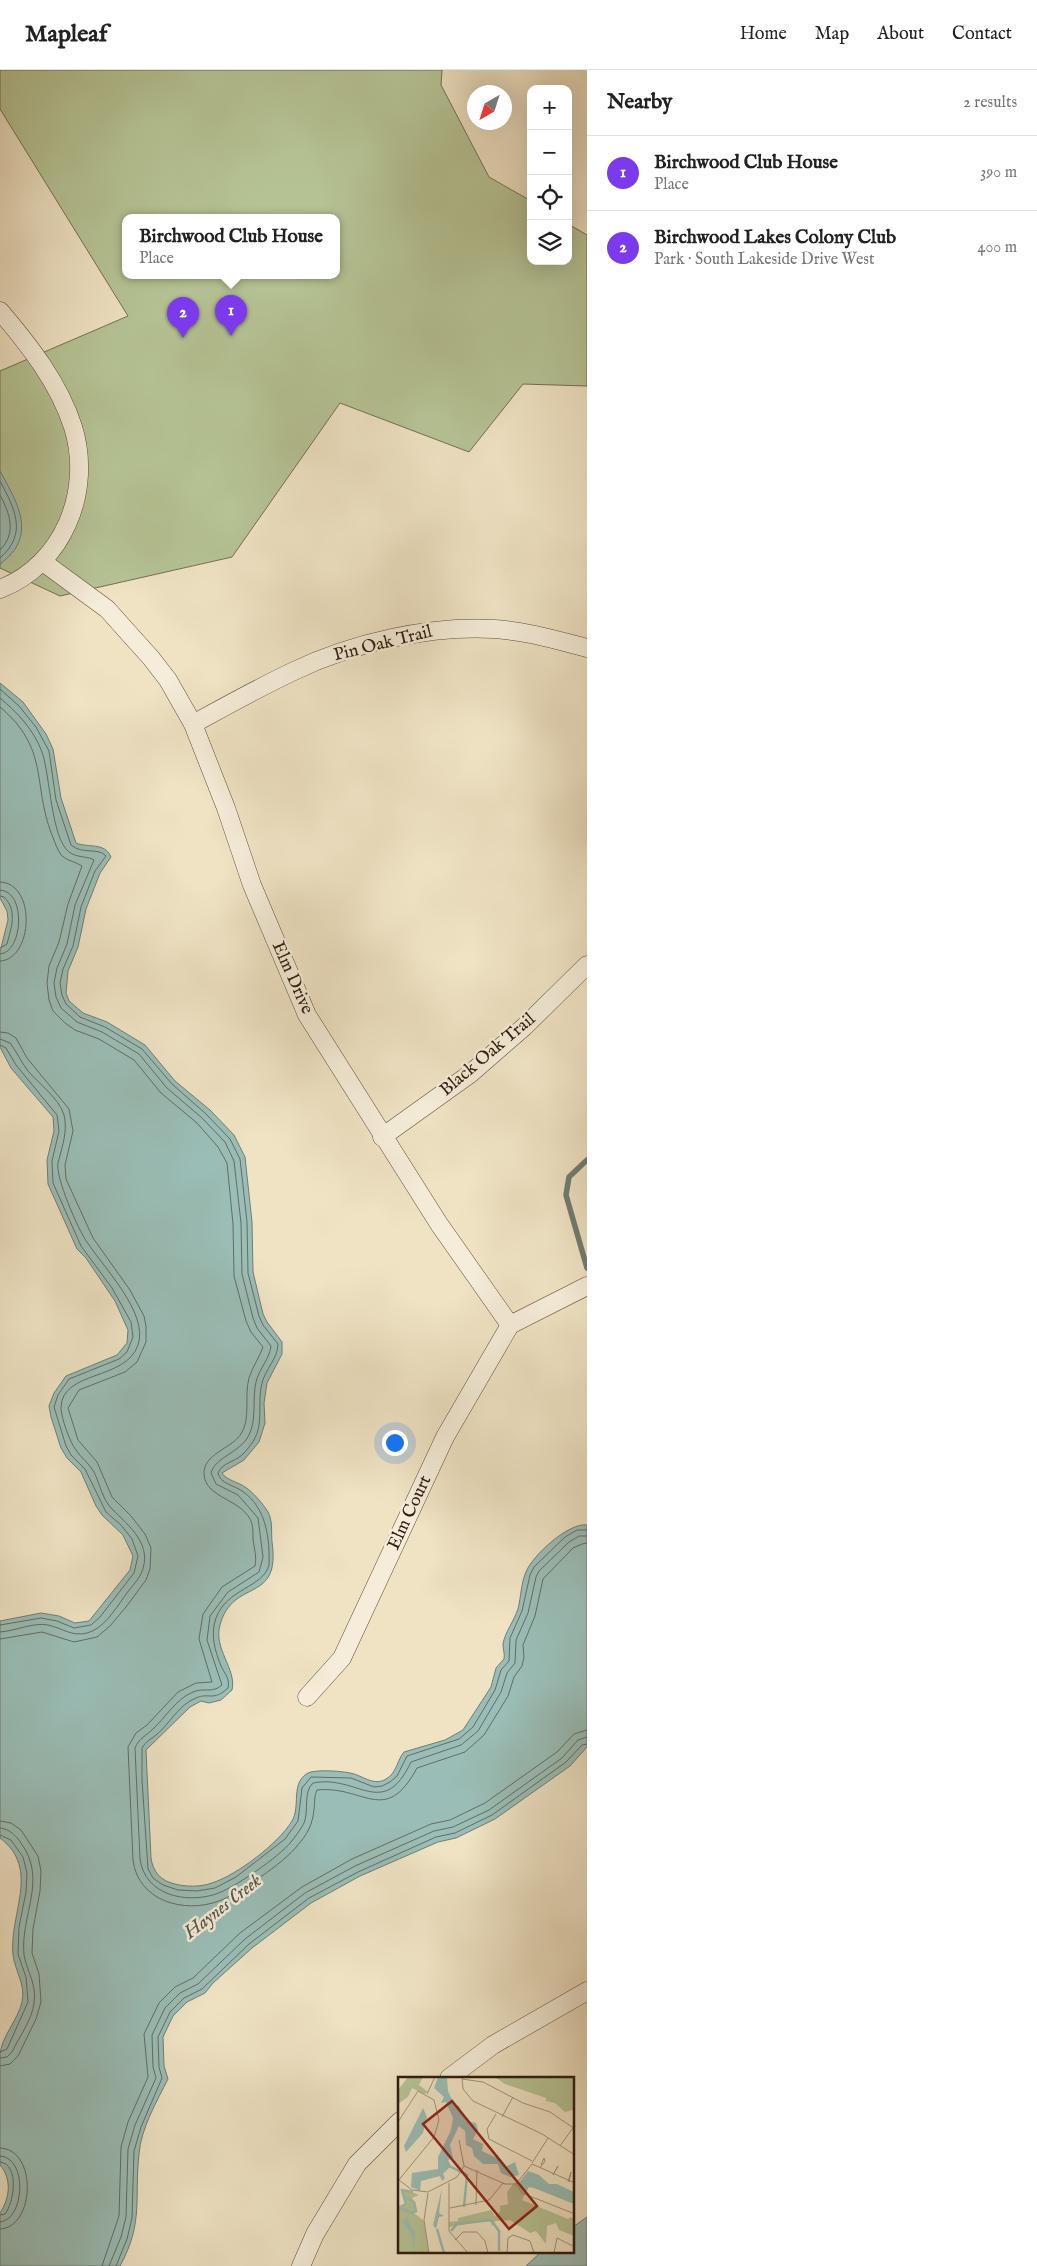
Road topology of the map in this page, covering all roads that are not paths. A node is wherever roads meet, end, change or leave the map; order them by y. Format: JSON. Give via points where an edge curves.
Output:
{"nodes":[{"id":1,"x":0,"y":311,"type":"edge"},
{"id":2,"x":43,"y":562,"type":"junction"},
{"id":3,"x":0,"y":589,"type":"edge"},
{"id":4,"x":587,"y":648,"type":"edge"},
{"id":5,"x":193,"y":724,"type":"junction"},
{"id":6,"x":587,"y":965,"type":"edge"},
{"id":7,"x":382,"y":1137,"type":"junction"},
{"id":8,"x":587,"y":1286,"type":"edge"},
{"id":9,"x":510,"y":1325,"type":"junction"},
{"id":10,"x":307,"y":1697,"type":"dead end"},
{"id":11,"x":587,"y":1991,"type":"edge"},
{"id":12,"x":450,"y":2077,"type":"edge"},
{"id":13,"x":398,"y":2123,"type":"edge"},
{"id":14,"x":301,"y":2266,"type":"edge"}],
"edges":[{"from":1,"to":2,"type":"street","via":[[56,388],[73,427],[77,449],[79,471],[72,512],[64,532]]},
{"from":2,"to":3,"type":"street","via":[[23,578]]},
{"from":2,"to":5,"type":"street","name":"Elm Drive","via":[[107,609],[168,680]]},
{"from":4,"to":5,"type":"street","name":"Pin Oak Trail","via":[[546,636],[494,629],[445,630],[390,639],[296,670]]},
{"from":5,"to":7,"type":"street","name":"Elm Drive","via":[[252,886],[307,1015]]},
{"from":6,"to":7,"type":"street","name":"Black Oak Trail","via":[[470,1074]]},
{"from":7,"to":9,"type":"street","name":"Elm Drive"},
{"from":8,"to":9,"type":"street"},
{"from":9,"to":10,"type":"street","name":"Elm Court","via":[[445,1437],[342,1658]]},
{"from":11,"to":12,"type":"street","via":[[493,2046]]},
{"from":13,"to":14,"type":"street","via":[[357,2164],[315,2234]]}]}
